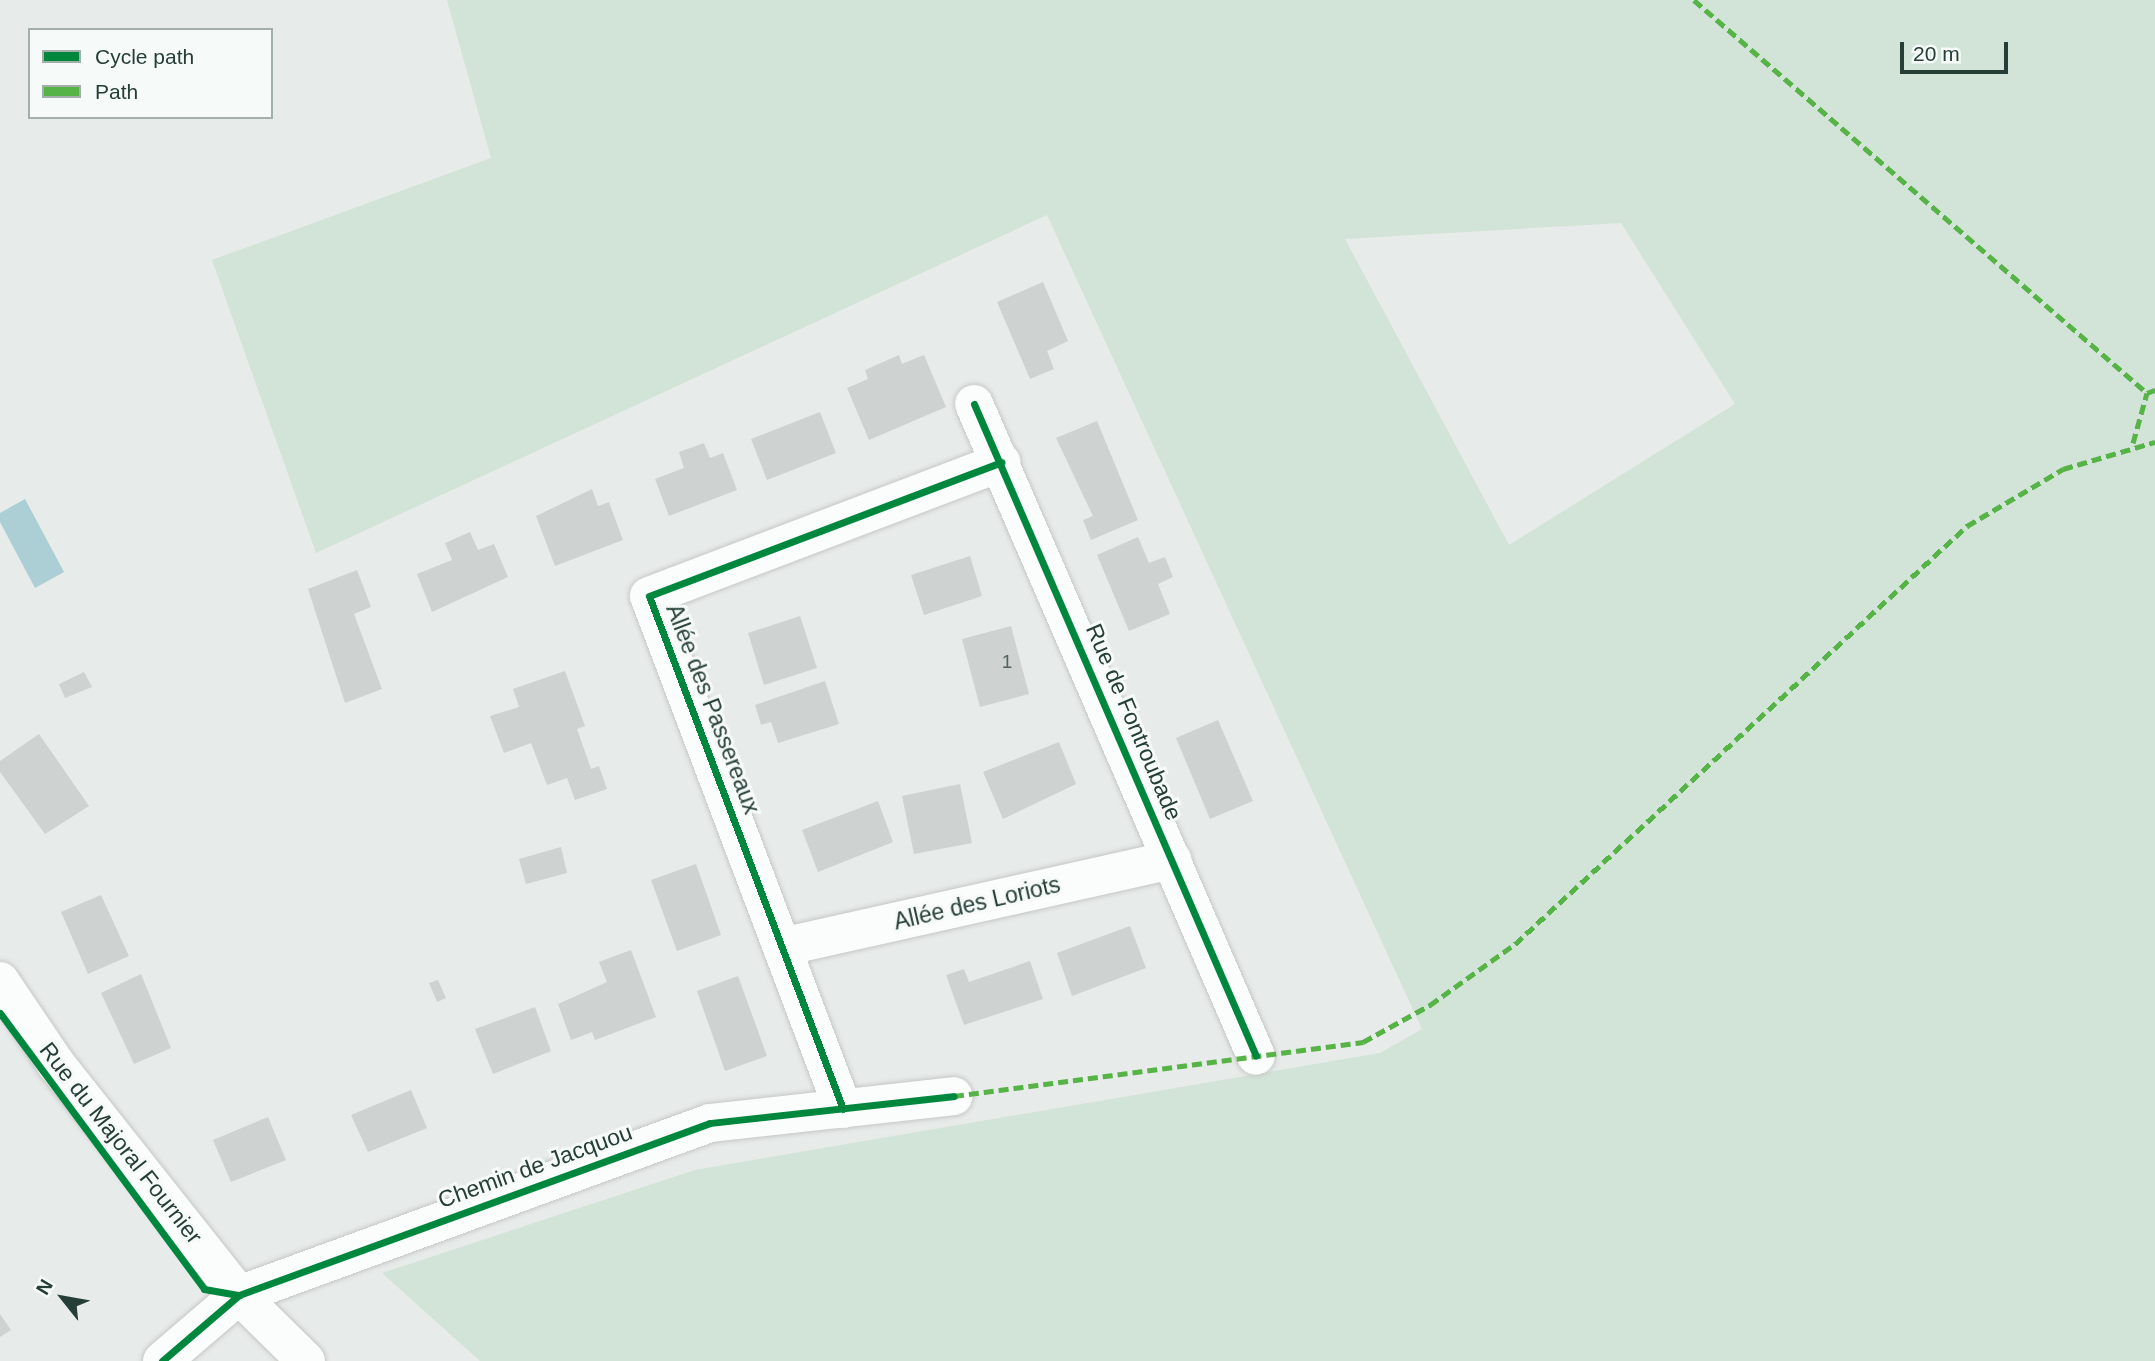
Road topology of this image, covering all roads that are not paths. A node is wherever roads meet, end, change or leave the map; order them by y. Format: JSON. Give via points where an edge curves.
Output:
{"nodes":[{"id":1,"x":974,"y":404,"type":"dead end"},
{"id":2,"x":1001,"y":462,"type":"junction"},
{"id":3,"x":1172,"y":860,"type":"junction"},
{"id":4,"x":782,"y":947,"type":"junction"},
{"id":5,"x":0,"y":981,"type":"edge"},
{"id":6,"x":1256,"y":1056,"type":"dead end"},
{"id":7,"x":954,"y":1096,"type":"dead end"},
{"id":8,"x":843,"y":1109,"type":"junction"},
{"id":9,"x":239,"y":1295,"type":"junction"},
{"id":10,"x":162,"y":1361,"type":"edge"},
{"id":11,"x":306,"y":1361,"type":"edge"}],
"edges":[{"from":1,"to":2,"type":"street","name":"Rue de Fontroubade"},
{"from":2,"to":3,"type":"street","name":"Rue de Fontroubade"},
{"from":2,"to":4,"type":"street","name":"Allée des Passereaux","via":[[649,596]]},
{"from":3,"to":4,"type":"street","name":"Allée des Loriots"},
{"from":3,"to":6,"type":"street","name":"Rue de Fontroubade"},
{"from":4,"to":8,"type":"street","name":"Allée des Passereaux"},
{"from":5,"to":9,"type":"street","name":"Rue du Majoral Fournier","via":[[56,1064]]},
{"from":7,"to":8,"type":"street","name":"Chemin de Jacquou"},
{"from":8,"to":9,"type":"street","name":"Chemin de Jacquou","via":[[710,1123]]},
{"from":9,"to":10,"type":"street","name":"Chemin de Jacquou"},
{"from":9,"to":11,"type":"street","name":"Rue du Majoral Fournier"}]}
